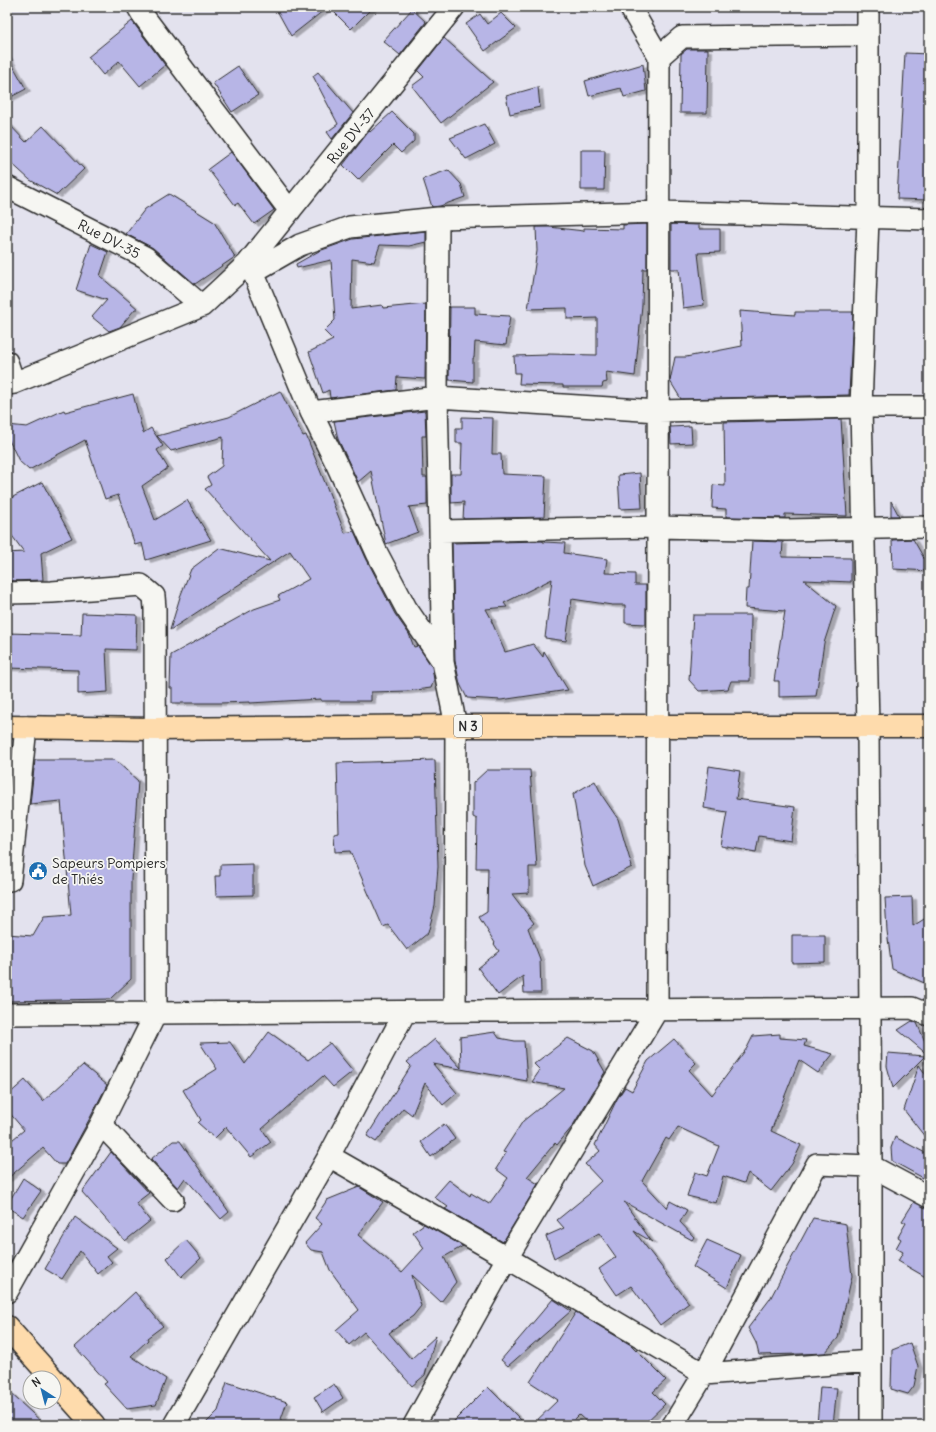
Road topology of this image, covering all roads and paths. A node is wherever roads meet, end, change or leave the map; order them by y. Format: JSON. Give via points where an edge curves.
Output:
{"nodes":[{"id":1,"x":138,"y":7,"type":"edge"},
{"id":2,"x":454,"y":7,"type":"edge"},
{"id":3,"x":630,"y":7,"type":"edge"},
{"id":4,"x":868,"y":7,"type":"edge"},
{"id":5,"x":868,"y":35,"type":"junction"},
{"id":6,"x":659,"y":57,"type":"junction"},
{"id":7,"x":7,"y":187,"type":"edge"},
{"id":8,"x":290,"y":211,"type":"junction"},
{"id":9,"x":659,"y":212,"type":"junction"},
{"id":10,"x":438,"y":218,"type":"junction"},
{"id":11,"x":868,"y":218,"type":"junction"},
{"id":12,"x":929,"y":219,"type":"edge"},
{"id":13,"x":250,"y":268,"type":"junction"},
{"id":14,"x":202,"y":306,"type":"junction"},
{"id":15,"x":7,"y":362,"type":"edge"},
{"id":16,"x":11,"y":384,"type":"edge"},
{"id":17,"x":437,"y":397,"type":"junction"},
{"id":18,"x":861,"y":407,"type":"junction"},
{"id":19,"x":929,"y":407,"type":"edge"},
{"id":20,"x":658,"y":411,"type":"junction"},
{"id":21,"x":311,"y":412,"type":"junction"},
{"id":22,"x":658,"y":527,"type":"junction"},
{"id":23,"x":929,"y":527,"type":"edge"},
{"id":24,"x":864,"y":528,"type":"junction"},
{"id":25,"x":440,"y":531,"type":"junction"},
{"id":26,"x":7,"y":593,"type":"edge"},
{"id":27,"x":442,"y":662,"type":"junction"},
{"id":28,"x":456,"y":726,"type":"junction"},
{"id":29,"x":658,"y":726,"type":"junction"},
{"id":30,"x":868,"y":726,"type":"junction"},
{"id":31,"x":929,"y":726,"type":"edge"},
{"id":32,"x":16,"y":727,"type":"edge"},
{"id":33,"x":155,"y":729,"type":"junction"},
{"id":34,"x":10,"y":880,"type":"dead end"},
{"id":35,"x":870,"y":1009,"type":"junction"},
{"id":36,"x":657,"y":1010,"type":"junction"},
{"id":37,"x":405,"y":1012,"type":"junction"},
{"id":38,"x":455,"y":1012,"type":"junction"},
{"id":39,"x":156,"y":1013,"type":"junction"},
{"id":40,"x":7,"y":1014,"type":"edge"},
{"id":41,"x":929,"y":1015,"type":"edge"},
{"id":42,"x":101,"y":1124,"type":"junction"},
{"id":43,"x":329,"y":1156,"type":"junction"},
{"id":44,"x":871,"y":1166,"type":"junction"},
{"id":45,"x":929,"y":1197,"type":"edge"},
{"id":46,"x":173,"y":1200,"type":"dead end"},
{"id":47,"x":507,"y":1258,"type":"junction"},
{"id":48,"x":7,"y":1292,"type":"edge"},
{"id":49,"x":7,"y":1327,"type":"edge"},
{"id":50,"x":871,"y":1361,"type":"junction"},
{"id":51,"x":45,"y":1370,"type":"edge"},
{"id":52,"x":704,"y":1374,"type":"junction"},
{"id":53,"x":62,"y":1389,"type":"edge"},
{"id":54,"x":94,"y":1425,"type":"edge"},
{"id":55,"x":174,"y":1425,"type":"edge"},
{"id":56,"x":414,"y":1425,"type":"edge"},
{"id":57,"x":673,"y":1425,"type":"edge"},
{"id":58,"x":871,"y":1425,"type":"edge"}],
"edges":[{"from":1,"to":8,"type":"street"},
{"from":2,"to":8,"type":"street","name":"Rue DV-37"},
{"from":3,"to":6,"type":"street"},
{"from":4,"to":5,"type":"street"},
{"from":5,"to":6,"type":"street","via":[[682,37]]},
{"from":5,"to":11,"type":"street"},
{"from":6,"to":9,"type":"street"},
{"from":7,"to":14,"type":"street","name":"Rue DV-35","via":[[145,257]]},
{"from":8,"to":13,"type":"street","name":"Rue DV-37"},
{"from":9,"to":10,"type":"street"},
{"from":9,"to":11,"type":"street"},
{"from":9,"to":20,"type":"street"},
{"from":10,"to":13,"type":"street","via":[[350,227],[300,245]]},
{"from":10,"to":17,"type":"street"},
{"from":11,"to":12,"type":"street"},
{"from":11,"to":18,"type":"street"},
{"from":13,"to":14,"type":"street"},
{"from":13,"to":21,"type":"street"},
{"from":14,"to":16,"type":"street"},
{"from":15,"to":16,"type":"street"},
{"from":17,"to":20,"type":"street"},
{"from":17,"to":21,"type":"street"},
{"from":17,"to":25,"type":"street"},
{"from":18,"to":19,"type":"street"},
{"from":18,"to":20,"type":"street"},
{"from":18,"to":24,"type":"street"},
{"from":20,"to":22,"type":"street"},
{"from":21,"to":27,"type":"street","via":[[376,553],[406,608]]},
{"from":22,"to":24,"type":"street","via":[[786,530]]},
{"from":22,"to":25,"type":"street"},
{"from":22,"to":29,"type":"street"},
{"from":23,"to":24,"type":"street"},
{"from":24,"to":30,"type":"street"},
{"from":25,"to":27,"type":"street"},
{"from":26,"to":33,"type":"street","via":[[141,585],[154,596]]},
{"from":27,"to":28,"type":"street"},
{"from":28,"to":29,"type":"main road","number":"N 3"},
{"from":28,"to":33,"type":"main road","number":"N 3"},
{"from":28,"to":38,"type":"street"},
{"from":29,"to":30,"type":"main road","number":"N 3"},
{"from":29,"to":36,"type":"street"},
{"from":30,"to":31,"type":"main road","number":"N 3"},
{"from":30,"to":35,"type":"street"},
{"from":32,"to":33,"type":"main road","number":"N 3"},
{"from":32,"to":34,"type":"street"},
{"from":33,"to":39,"type":"street"},
{"from":35,"to":36,"type":"street"},
{"from":35,"to":41,"type":"street","via":[[912,1008]]},
{"from":35,"to":44,"type":"street"},
{"from":36,"to":38,"type":"street"},
{"from":36,"to":47,"type":"street"},
{"from":37,"to":38,"type":"street"},
{"from":37,"to":39,"type":"street"},
{"from":37,"to":43,"type":"street"},
{"from":39,"to":40,"type":"street"},
{"from":39,"to":42,"type":"street"},
{"from":42,"to":46,"type":"street"},
{"from":42,"to":48,"type":"street"},
{"from":43,"to":47,"type":"street"},
{"from":43,"to":55,"type":"street"},
{"from":44,"to":45,"type":"street"},
{"from":44,"to":50,"type":"street"},
{"from":44,"to":52,"type":"street","via":[[817,1164]]},
{"from":47,"to":52,"type":"street"},
{"from":47,"to":56,"type":"street"},
{"from":49,"to":51,"type":"main road"},
{"from":50,"to":52,"type":"street"},
{"from":50,"to":58,"type":"street"},
{"from":52,"to":57,"type":"street"},
{"from":53,"to":54,"type":"main road"}]}
